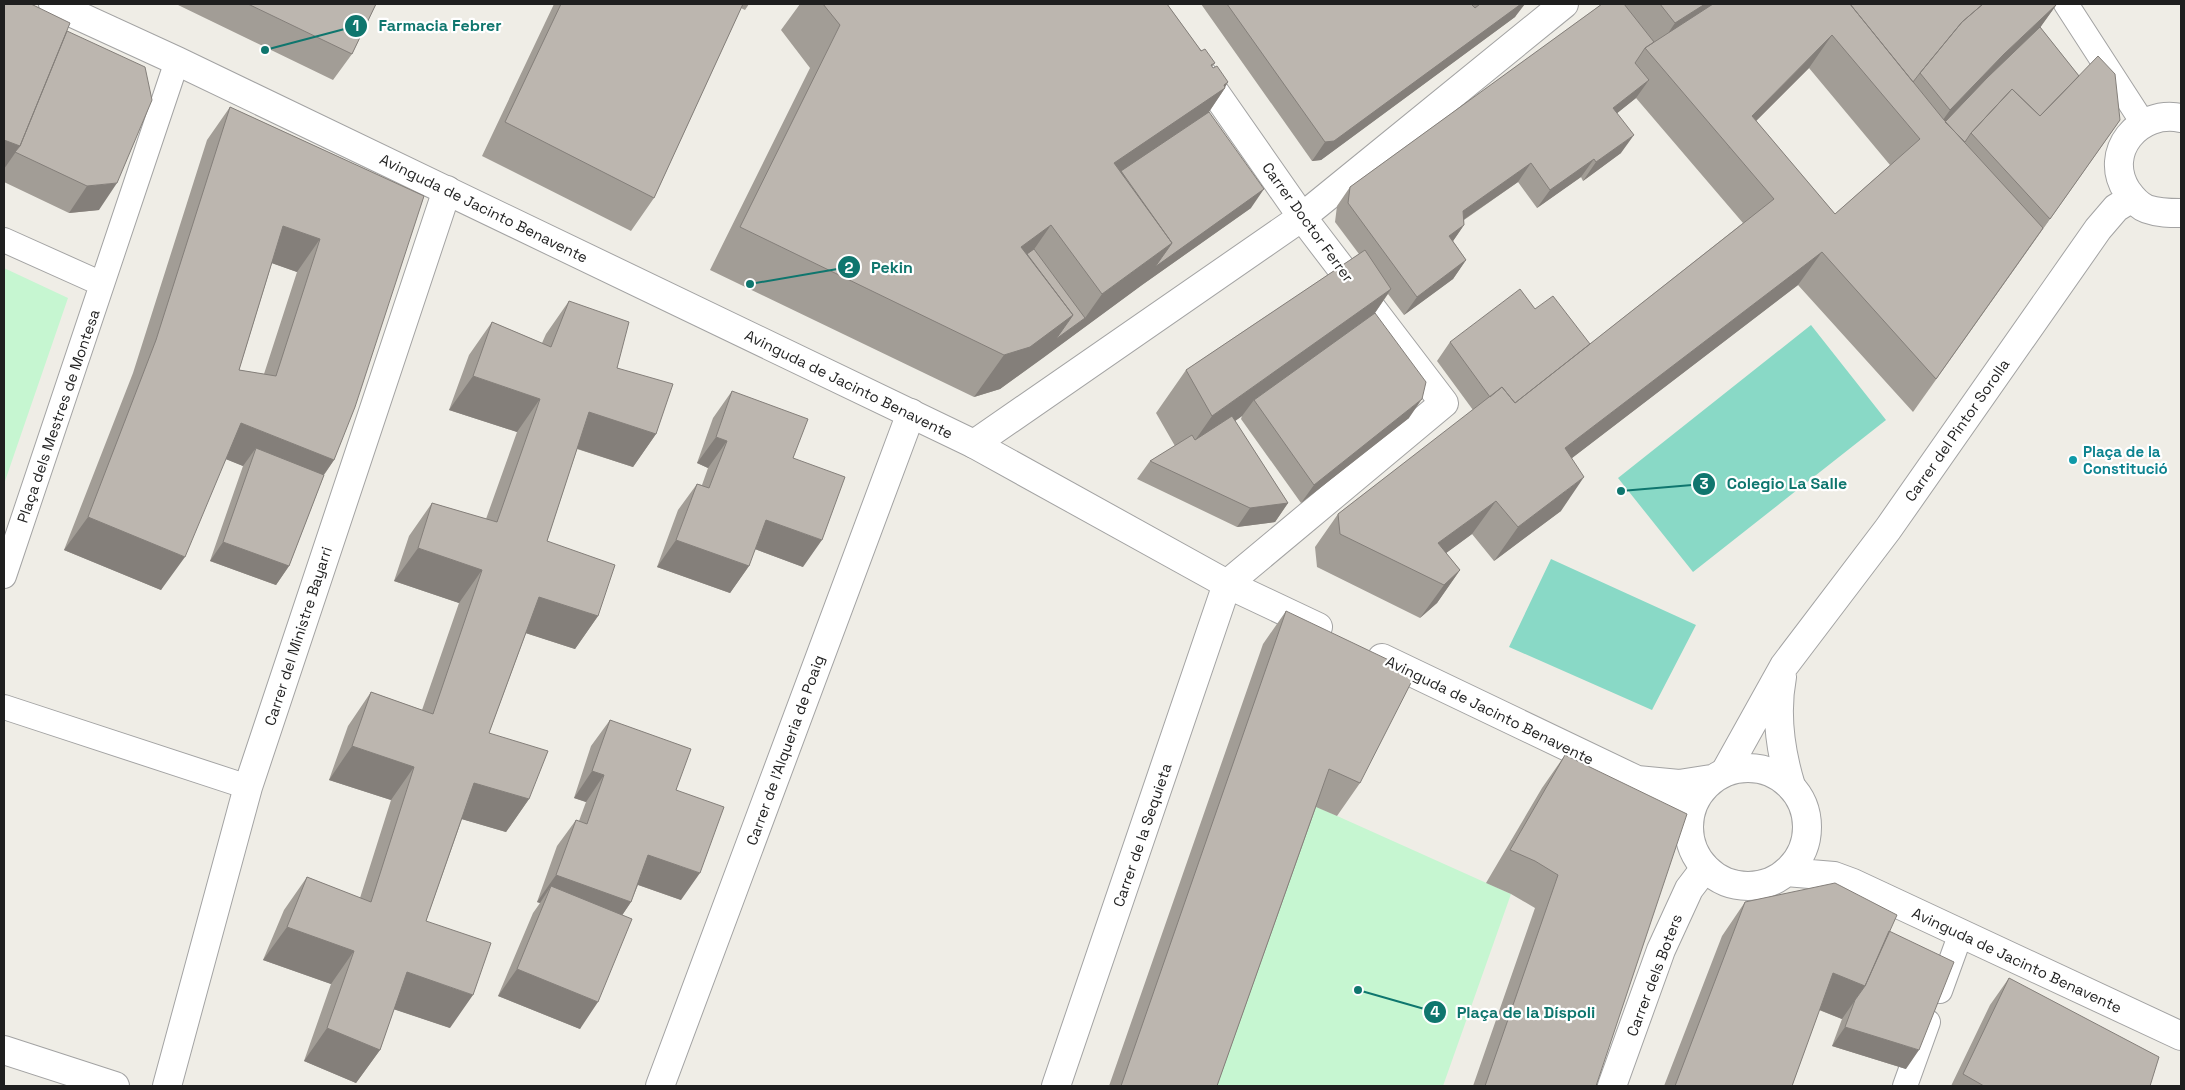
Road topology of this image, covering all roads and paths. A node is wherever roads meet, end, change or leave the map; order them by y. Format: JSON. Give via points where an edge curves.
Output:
{"nodes":[{"id":1,"x":53,"y":4,"type":"edge"},
{"id":2,"x":1564,"y":4,"type":"edge"},
{"id":3,"x":2066,"y":4,"type":"edge"},
{"id":4,"x":1186,"y":51,"type":"edge"},
{"id":5,"x":177,"y":61,"type":"junction"},
{"id":6,"x":2181,"y":118,"type":"edge"},
{"id":7,"x":2143,"y":123,"type":"junction"},
{"id":8,"x":447,"y":190,"type":"junction"},
{"id":9,"x":2132,"y":198,"type":"junction"},
{"id":10,"x":2180,"y":213,"type":"edge"},
{"id":11,"x":1302,"y":217,"type":"junction"},
{"id":12,"x":4,"y":240,"type":"edge"},
{"id":13,"x":102,"y":284,"type":"junction"},
{"id":14,"x":911,"y":413,"type":"junction"},
{"id":15,"x":974,"y":444,"type":"junction"},
{"id":16,"x":4,"y":576,"type":"edge"},
{"id":17,"x":1227,"y":584,"type":"junction"},
{"id":18,"x":1784,"y":666,"type":"junction"},
{"id":19,"x":4,"y":708,"type":"edge"},
{"id":20,"x":1718,"y":775,"type":"junction"},
{"id":21,"x":1637,"y":780,"type":"junction"},
{"id":22,"x":1791,"y":786,"type":"junction"},
{"id":23,"x":248,"y":787,"type":"junction"},
{"id":24,"x":1688,"y":821,"type":"junction"},
{"id":25,"x":1807,"y":831,"type":"junction"},
{"id":26,"x":1705,"y":868,"type":"junction"},
{"id":27,"x":1786,"y":872,"type":"junction"},
{"id":28,"x":1853,"y":883,"type":"junction"},
{"id":29,"x":1961,"y":934,"type":"junction"},
{"id":30,"x":2181,"y":1036,"type":"edge"},
{"id":31,"x":4,"y":1050,"type":"edge"},
{"id":32,"x":116,"y":1086,"type":"edge"},
{"id":33,"x":167,"y":1086,"type":"edge"},
{"id":34,"x":660,"y":1086,"type":"edge"},
{"id":35,"x":1056,"y":1086,"type":"edge"},
{"id":36,"x":1612,"y":1086,"type":"edge"},
{"id":37,"x":1905,"y":1086,"type":"edge"}],
"edges":[{"from":1,"to":5,"type":"street","name":"Avinguda de Jacinto Benavente"},
{"from":2,"to":11,"type":"street"},
{"from":3,"to":7,"type":"street"},
{"from":4,"to":11,"type":"street","name":"Carrer Doctor Ferrer"},
{"from":5,"to":8,"type":"street","name":"Avinguda de Jacinto Benavente"},
{"from":5,"to":13,"type":"street","name":"Plaça dels Mestres de Montesa"},
{"from":6,"to":7,"type":"street","via":[[2172,116]]},
{"from":7,"to":9,"type":"street","via":[[2131,134],[2119,160],[2124,186]]},
{"from":8,"to":14,"type":"street","name":"Avinguda de Jacinto Benavente"},
{"from":8,"to":23,"type":"street","name":"Carrer del Ministre Bayarri"},
{"from":9,"to":10,"type":"street","via":[[2145,208]]},
{"from":9,"to":18,"type":"street","name":"Carrer del Pintor Sorolla","via":[[2116,208],[2098,229],[1888,529]]},
{"from":11,"to":15,"type":"street"},
{"from":11,"to":17,"type":"street","name":"Carrer Doctor Ferrer","via":[[1444,403]]},
{"from":12,"to":13,"type":"street"},
{"from":13,"to":16,"type":"street","name":"Plaça dels Mestres de Montesa"},
{"from":14,"to":15,"type":"street","name":"Avinguda de Jacinto Benavente"},
{"from":14,"to":34,"type":"street","name":"Carrer de l'Alqueria de Poaig"},
{"from":15,"to":17,"type":"street","name":"Avinguda de Jacinto Benavente"},
{"from":17,"to":21,"type":"street","name":"Avinguda de Jacinto Benavente"},
{"from":17,"to":35,"type":"street","name":"Carrer de la Sequieta"},
{"from":18,"to":20,"type":"street","name":"Carrer del Pintor Sorolla"},
{"from":18,"to":22,"type":"street","name":"Carrer del Pintor Sorolla","via":[[1778,696],[1779,721],[1784,763]]},
{"from":19,"to":23,"type":"street"},
{"from":20,"to":21,"type":"street","name":"Avinguda de Jacinto Benavente","via":[[1678,784]]},
{"from":20,"to":22,"type":"street","via":[[1742,768],[1760,769],[1777,775]]},
{"from":20,"to":24,"type":"street","via":[[1691,805]]},
{"from":21,"to":24,"type":"street","name":"Avinguda de Jacinto Benavente"},
{"from":22,"to":25,"type":"street","via":[[1806,815]]},
{"from":23,"to":33,"type":"street","name":"Carrer del Ministre Bayarri"},
{"from":24,"to":26,"type":"street","via":[[1695,855]]},
{"from":25,"to":27,"type":"street","via":[[1804,847]]},
{"from":25,"to":28,"type":"street","name":"Avinguda de Jacinto Benavente","via":[[1818,849]]},
{"from":26,"to":27,"type":"street","via":[[1719,879],[1736,885],[1754,886]]},
{"from":26,"to":36,"type":"street","name":"Carrer dels Boters","via":[[1689,888],[1662,950]]},
{"from":27,"to":28,"type":"street","name":"Avinguda de Jacinto Benavente","via":[[1834,876]]},
{"from":28,"to":29,"type":"street","name":"Avinguda de Jacinto Benavente"},
{"from":29,"to":30,"type":"street","name":"Avinguda de Jacinto Benavente"},
{"from":29,"to":37,"type":"street"},
{"from":31,"to":32,"type":"street"}]}
